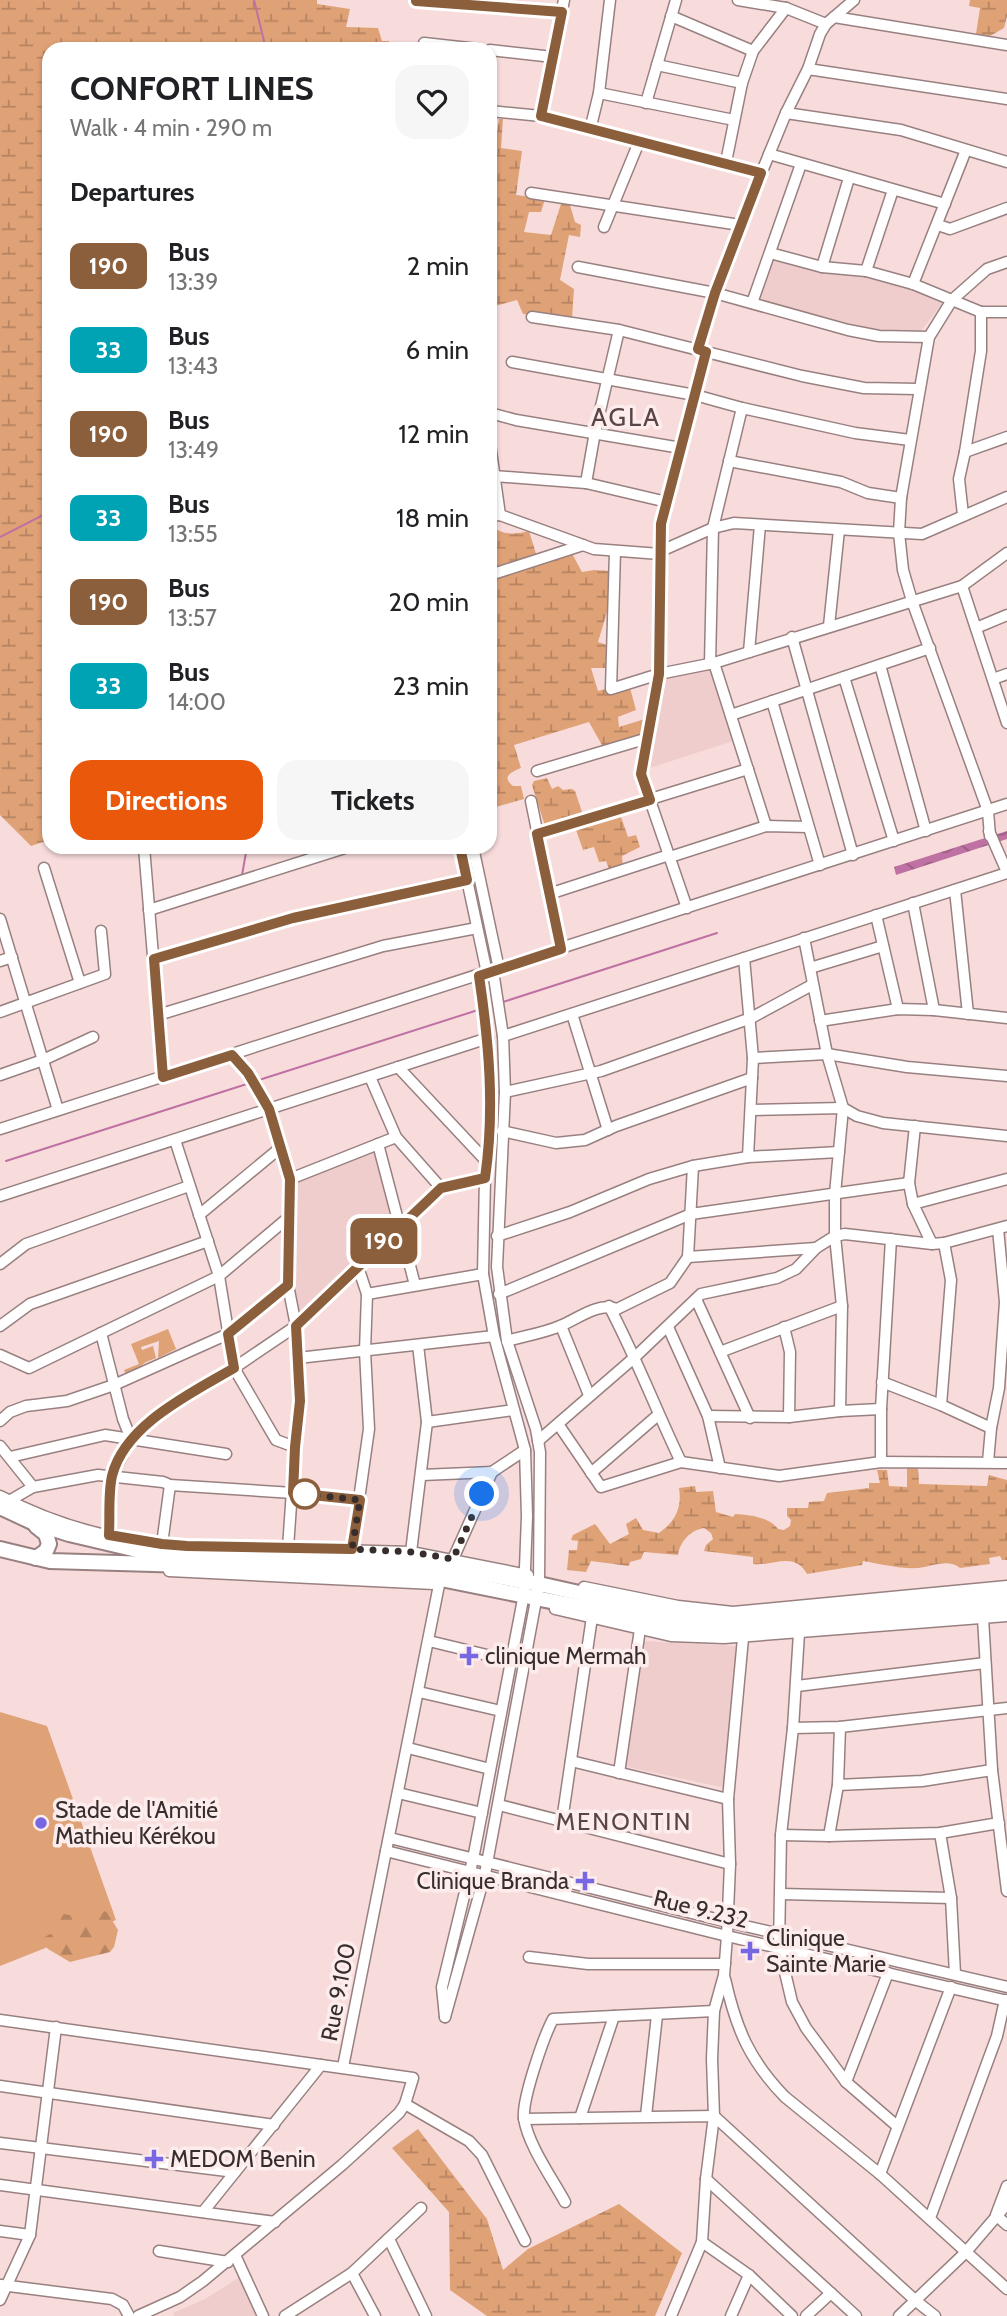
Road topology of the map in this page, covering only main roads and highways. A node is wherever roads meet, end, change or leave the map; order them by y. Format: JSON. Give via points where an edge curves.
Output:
{"nodes":[{"id":1,"x":3,"y":1502,"type":"edge"},
{"id":2,"x":32,"y":1522,"type":"junction"},
{"id":3,"x":0,"y":1549,"type":"edge"},
{"id":4,"x":43,"y":1559,"type":"junction"},
{"id":5,"x":531,"y":1590,"type":"junction"},
{"id":6,"x":1007,"y":1594,"type":"edge"},
{"id":7,"x":1007,"y":1605,"type":"edge"}],
"edges":[{"from":1,"to":2,"type":"highway"},
{"from":2,"to":4,"type":"highway","via":[[50,1544]]},
{"from":2,"to":5,"type":"highway","via":[[137,1550],[402,1561],[449,1566]]},
{"from":3,"to":4,"type":"highway"},
{"from":4,"to":5,"type":"highway","via":[[393,1571]]},
{"from":5,"to":6,"type":"highway","via":[[730,1619]]},
{"from":5,"to":7,"type":"highway","via":[[670,1625],[717,1630]]}]}
